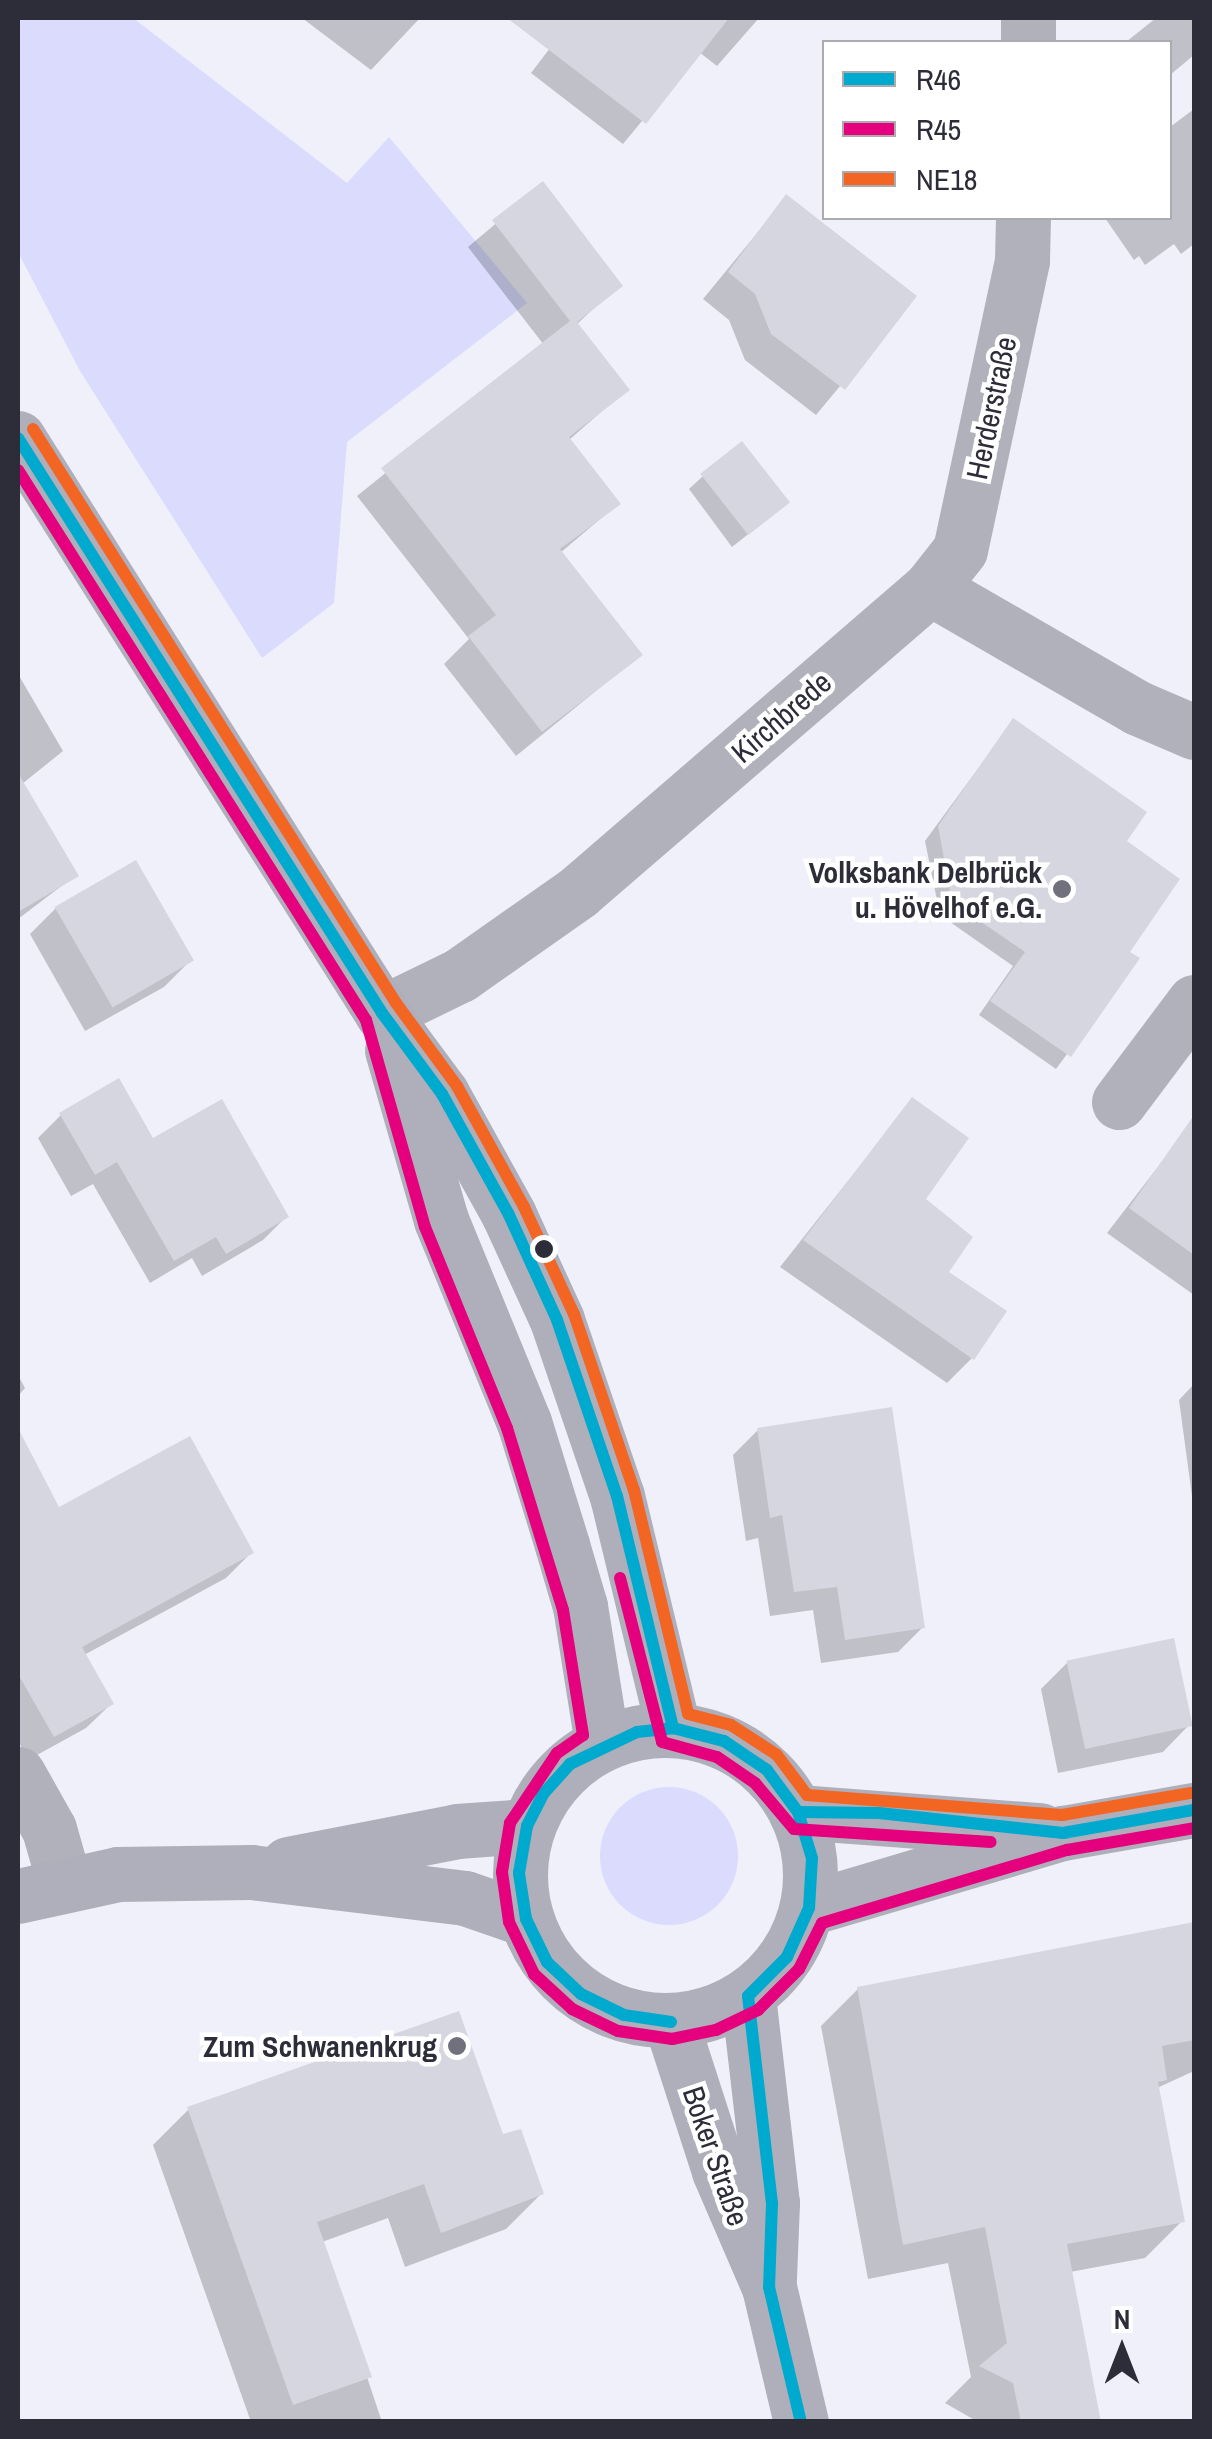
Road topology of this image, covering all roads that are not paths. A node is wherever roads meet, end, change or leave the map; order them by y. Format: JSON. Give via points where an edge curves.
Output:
{"nodes":[{"id":1,"x":1024,"y":220,"type":"edge"},
{"id":2,"x":18,"y":438,"type":"edge"},
{"id":3,"x":930,"y":588,"type":"junction"},
{"id":4,"x":1194,"y":732,"type":"edge"},
{"id":5,"x":1194,"y":1002,"type":"edge"},
{"id":6,"x":382,"y":1012,"type":"junction"},
{"id":7,"x":1119,"y":1102,"type":"dead end"},
{"id":8,"x":673,"y":1728,"type":"junction"},
{"id":9,"x":602,"y":1743,"type":"junction"},
{"id":10,"x":18,"y":1774,"type":"edge"},
{"id":11,"x":1194,"y":1810,"type":"edge"},
{"id":12,"x":798,"y":1812,"type":"junction"},
{"id":13,"x":527,"y":1826,"type":"junction"},
{"id":14,"x":1063,"y":1833,"type":"junction"},
{"id":15,"x":251,"y":1872,"type":"junction"},
{"id":16,"x":41,"y":1891,"type":"edge"},
{"id":17,"x":809,"y":1908,"type":"junction"},
{"id":18,"x":526,"y":1919,"type":"junction"},
{"id":19,"x":748,"y":1996,"type":"junction"},
{"id":20,"x":671,"y":2022,"type":"junction"},
{"id":21,"x":769,"y":2287,"type":"junction"},
{"id":22,"x":800,"y":2422,"type":"edge"}],
"edges":[{"from":1,"to":3,"type":"street","name":"Herderstraße","via":[[1022,261],[960,550]]},
{"from":2,"to":6,"type":"main road"},
{"from":3,"to":4,"type":"street","via":[[1138,708]]},
{"from":3,"to":6,"type":"street","name":"Kirchbrede","via":[[578,892],[460,974]]},
{"from":5,"to":7,"type":"street"},
{"from":6,"to":8,"type":"main road","via":[[442,1094],[510,1215],[557,1320],[617,1496]]},
{"from":6,"to":9,"type":"main road","via":[[441,1220],[524,1422],[557,1528],[580,1606]]},
{"from":8,"to":9,"type":"main road"},
{"from":8,"to":12,"type":"main road","via":[[724,1741],[768,1770]]},
{"from":9,"to":13,"type":"main road","via":[[570,1764]]},
{"from":10,"to":16,"type":"street","via":[[50,1830]]},
{"from":11,"to":14,"type":"main road"},
{"from":12,"to":14,"type":"main road","via":[[879,1813]]},
{"from":12,"to":17,"type":"main road","via":[[812,1858]]},
{"from":13,"to":15,"type":"main road","via":[[456,1830]]},
{"from":13,"to":18,"type":"main road","via":[[519,1873]]},
{"from":14,"to":17,"type":"main road"},
{"from":15,"to":16,"type":"main road","via":[[118,1874]]},
{"from":15,"to":18,"type":"main road","via":[[465,1898]]},
{"from":17,"to":19,"type":"main road","via":[[787,1957]]},
{"from":18,"to":20,"type":"main road","via":[[547,1962],[581,1994],[624,2015]]},
{"from":19,"to":20,"type":"main road","via":[[712,2014]]},
{"from":19,"to":21,"type":"main road","name":"Boker Straße","via":[[772,2203]]},
{"from":20,"to":21,"type":"main road","name":"Boker Straße","via":[[719,2171]]},
{"from":21,"to":22,"type":"main road","name":"Boker Straße"}]}
